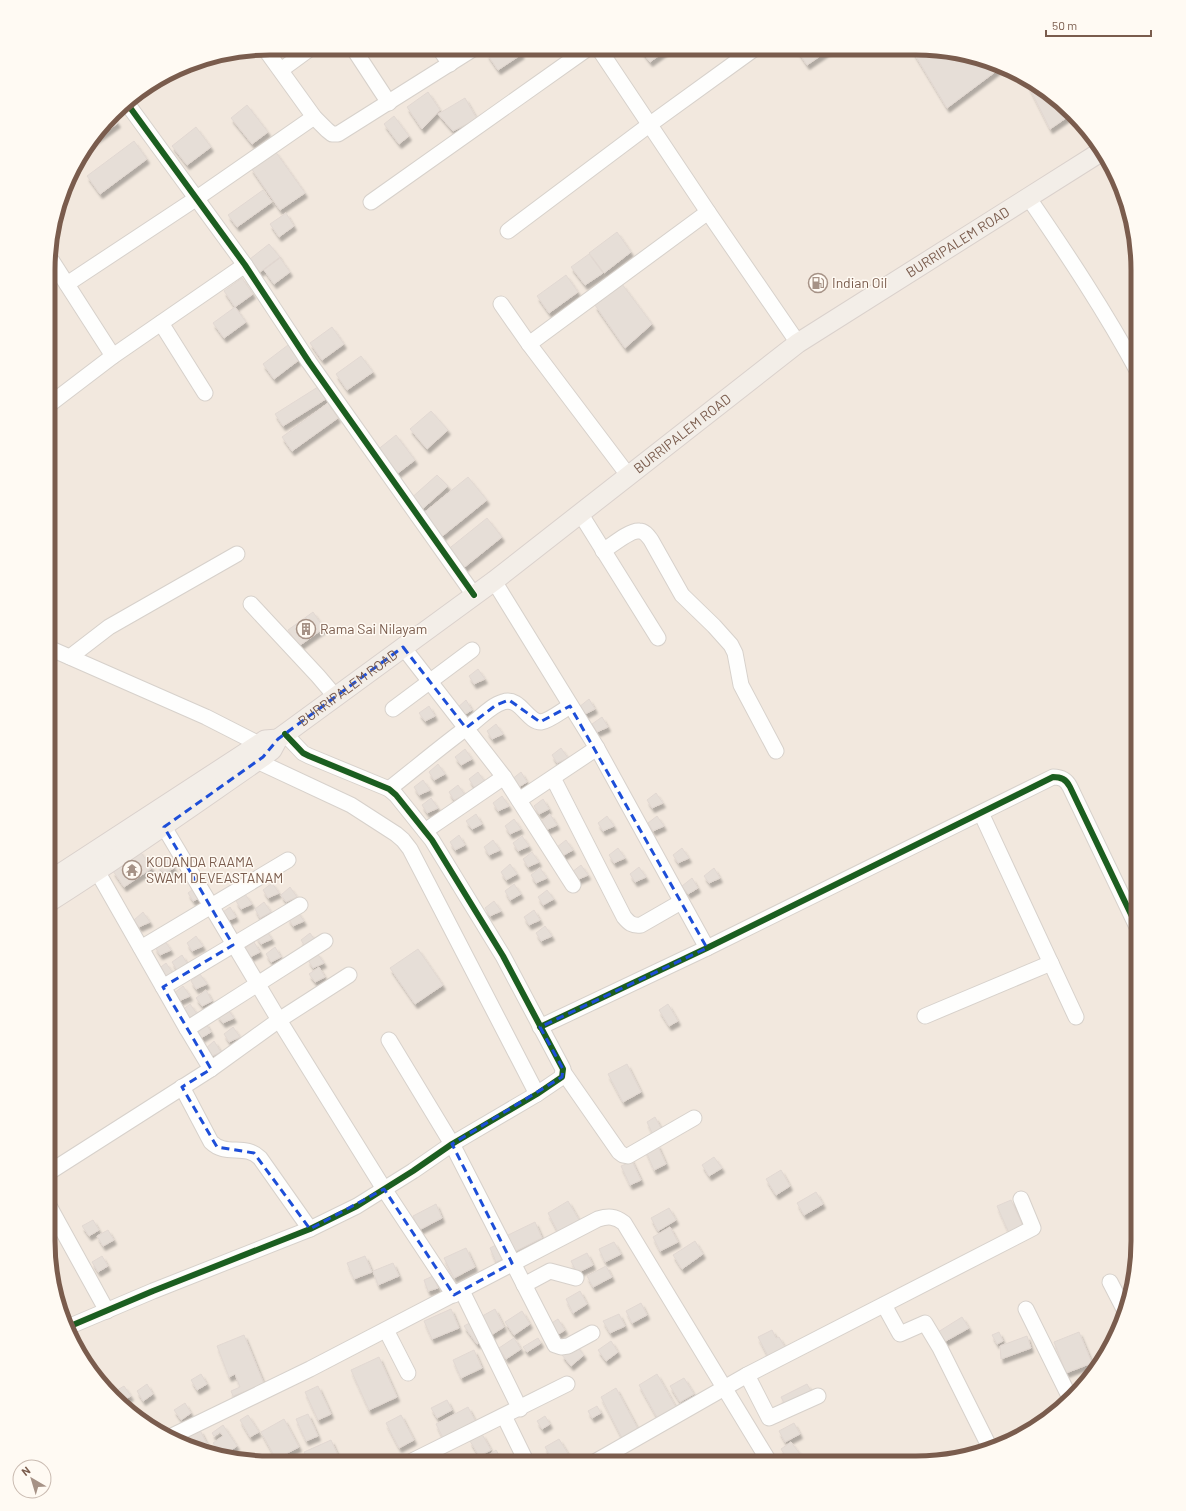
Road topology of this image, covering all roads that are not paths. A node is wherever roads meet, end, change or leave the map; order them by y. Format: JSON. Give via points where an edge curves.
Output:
{"nodes":[{"id":1,"x":270,"y":55,"type":"edge"},
{"id":2,"x":301,"y":55,"type":"edge"},
{"id":3,"x":358,"y":55,"type":"edge"},
{"id":4,"x":444,"y":55,"type":"edge"},
{"id":5,"x":464,"y":55,"type":"edge"},
{"id":6,"x":579,"y":55,"type":"edge"},
{"id":7,"x":604,"y":55,"type":"edge"},
{"id":8,"x":746,"y":55,"type":"edge"},
{"id":9,"x":450,"y":64,"type":"junction"},
{"id":10,"x":280,"y":70,"type":"junction"},
{"id":11,"x":389,"y":103,"type":"junction"},
{"id":12,"x":129,"y":107,"type":"edge"},
{"id":13,"x":314,"y":117,"type":"junction"},
{"id":14,"x":649,"y":125,"type":"junction"},
{"id":15,"x":1097,"y":154,"type":"edge"},
{"id":16,"x":1028,"y":197,"type":"junction"},
{"id":17,"x":196,"y":198,"type":"junction"},
{"id":18,"x":371,"y":202,"type":"dead end"},
{"id":19,"x":708,"y":212,"type":"junction"},
{"id":20,"x":508,"y":231,"type":"dead end"},
{"id":21,"x":245,"y":264,"type":"junction"},
{"id":22,"x":55,"y":266,"type":"edge"},
{"id":23,"x":67,"y":284,"type":"junction"},
{"id":24,"x":501,"y":304,"type":"dead end"},
{"id":25,"x":161,"y":323,"type":"junction"},
{"id":26,"x":798,"y":343,"type":"junction"},
{"id":27,"x":529,"y":344,"type":"junction"},
{"id":28,"x":113,"y":356,"type":"junction"},
{"id":29,"x":1131,"y":359,"type":"edge"},
{"id":30,"x":205,"y":393,"type":"dead end"},
{"id":31,"x":55,"y":400,"type":"edge"},
{"id":32,"x":628,"y":476,"type":"junction"},
{"id":33,"x":583,"y":518,"type":"junction"},
{"id":34,"x":603,"y":551,"type":"junction"},
{"id":35,"x":237,"y":554,"type":"dead end"},
{"id":36,"x":494,"y":581,"type":"junction"},
{"id":37,"x":474,"y":595,"type":"junction"},
{"id":38,"x":250,"y":604,"type":"dead end"},
{"id":39,"x":658,"y":638,"type":"dead end"},
{"id":40,"x":472,"y":650,"type":"dead end"},
{"id":41,"x":55,"y":651,"type":"edge"},
{"id":42,"x":408,"y":654,"type":"junction"},
{"id":43,"x":70,"y":657,"type":"junction"},
{"id":44,"x":426,"y":678,"type":"junction"},
{"id":45,"x":335,"y":696,"type":"junction"},
{"id":46,"x":570,"y":706,"type":"junction"},
{"id":47,"x":394,"y":709,"type":"dead end"},
{"id":48,"x":466,"y":728,"type":"junction"},
{"id":49,"x":282,"y":736,"type":"junction"},
{"id":50,"x":596,"y":748,"type":"junction"},
{"id":51,"x":258,"y":752,"type":"junction"},
{"id":52,"x":776,"y":752,"type":"dead end"},
{"id":53,"x":504,"y":777,"type":"junction"},
{"id":54,"x":553,"y":778,"type":"junction"},
{"id":55,"x":389,"y":789,"type":"junction"},
{"id":56,"x":519,"y":800,"type":"junction"},
{"id":57,"x":981,"y":812,"type":"junction"},
{"id":58,"x":164,"y":827,"type":"junction"},
{"id":59,"x":425,"y":831,"type":"junction"},
{"id":60,"x":288,"y":860,"type":"dead end"},
{"id":61,"x":97,"y":871,"type":"junction"},
{"id":62,"x":55,"y":877,"type":"edge"},
{"id":63,"x":573,"y":885,"type":"dead end"},
{"id":64,"x":55,"y":898,"type":"edge"},
{"id":65,"x":681,"y":902,"type":"junction"},
{"id":66,"x":300,"y":905,"type":"dead end"},
{"id":67,"x":211,"y":907,"type":"junction"},
{"id":68,"x":1131,"y":914,"type":"edge"},
{"id":69,"x":324,"y":941,"type":"dead end"},
{"id":70,"x":233,"y":945,"type":"junction"},
{"id":71,"x":141,"y":948,"type":"junction"},
{"id":72,"x":707,"y":948,"type":"junction"},
{"id":73,"x":1051,"y":963,"type":"junction"},
{"id":74,"x":349,"y":975,"type":"dead end"},
{"id":75,"x":256,"y":984,"type":"junction"},
{"id":76,"x":163,"y":987,"type":"junction"},
{"id":77,"x":925,"y":1016,"type":"dead end"},
{"id":78,"x":1076,"y":1017,"type":"dead end"},
{"id":79,"x":279,"y":1020,"type":"junction"},
{"id":80,"x":540,"y":1027,"type":"junction"},
{"id":81,"x":187,"y":1030,"type":"junction"},
{"id":82,"x":389,"y":1040,"type":"dead end"},
{"id":83,"x":211,"y":1068,"type":"junction"},
{"id":84,"x":564,"y":1073,"type":"junction"},
{"id":85,"x":182,"y":1087,"type":"junction"},
{"id":86,"x":537,"y":1094,"type":"junction"},
{"id":87,"x":694,"y":1118,"type":"dead end"},
{"id":88,"x":452,"y":1144,"type":"junction"},
{"id":89,"x":55,"y":1169,"type":"edge"},
{"id":90,"x":384,"y":1189,"type":"junction"},
{"id":91,"x":1021,"y":1199,"type":"dead end"},
{"id":92,"x":55,"y":1217,"type":"edge"},
{"id":93,"x":310,"y":1229,"type":"junction"},
{"id":94,"x":512,"y":1263,"type":"junction"},
{"id":95,"x":576,"y":1278,"type":"dead end"},
{"id":96,"x":1110,"y":1282,"type":"dead end"},
{"id":97,"x":524,"y":1285,"type":"junction"},
{"id":98,"x":458,"y":1293,"type":"junction"},
{"id":99,"x":1122,"y":1304,"type":"edge"},
{"id":100,"x":884,"y":1305,"type":"junction"},
{"id":101,"x":1026,"y":1309,"type":"dead end"},
{"id":102,"x":107,"y":1311,"type":"junction"},
{"id":103,"x":72,"y":1325,"type":"edge"},
{"id":104,"x":386,"y":1330,"type":"junction"},
{"id":105,"x":592,"y":1333,"type":"dead end"},
{"id":106,"x":408,"y":1373,"type":"dead end"},
{"id":107,"x":747,"y":1375,"type":"junction"},
{"id":108,"x":567,"y":1384,"type":"dead end"},
{"id":109,"x":724,"y":1388,"type":"junction"},
{"id":110,"x":1068,"y":1393,"type":"edge"},
{"id":111,"x":818,"y":1396,"type":"dead end"},
{"id":112,"x":520,"y":1409,"type":"junction"},
{"id":113,"x":504,"y":1416,"type":"junction"},
{"id":114,"x":181,"y":1437,"type":"edge"},
{"id":115,"x":988,"y":1444,"type":"edge"},
{"id":116,"x":421,"y":1456,"type":"edge"},
{"id":117,"x":524,"y":1456,"type":"edge"},
{"id":118,"x":604,"y":1456,"type":"edge"},
{"id":119,"x":766,"y":1456,"type":"edge"}],
"edges":[{"from":1,"to":10,"type":"street"},
{"from":2,"to":10,"type":"street"},
{"from":3,"to":11,"type":"street"},
{"from":4,"to":9,"type":"street"},
{"from":5,"to":9,"type":"street"},
{"from":6,"to":18,"type":"street"},
{"from":7,"to":14,"type":"street"},
{"from":8,"to":14,"type":"street"},
{"from":9,"to":11,"type":"street"},
{"from":10,"to":13,"type":"street"},
{"from":11,"to":13,"type":"street","via":[[338,134],[326,130]]},
{"from":12,"to":17,"type":"street"},
{"from":13,"to":17,"type":"street"},
{"from":14,"to":19,"type":"street"},
{"from":14,"to":20,"type":"street"},
{"from":15,"to":16,"type":"main road","name":"BURRIPALEM ROAD"},
{"from":16,"to":26,"type":"main road","name":"BURRIPALEM ROAD"},
{"from":16,"to":29,"type":"street","via":[[1087,284]]},
{"from":17,"to":21,"type":"street"},
{"from":17,"to":23,"type":"street"},
{"from":19,"to":26,"type":"street"},
{"from":19,"to":27,"type":"street"},
{"from":21,"to":25,"type":"street"},
{"from":21,"to":37,"type":"street","via":[[309,362]]},
{"from":22,"to":23,"type":"street"},
{"from":23,"to":28,"type":"street"},
{"from":24,"to":27,"type":"street"},
{"from":25,"to":28,"type":"street"},
{"from":25,"to":30,"type":"street"},
{"from":26,"to":32,"type":"main road","name":"BURRIPALEM ROAD"},
{"from":27,"to":32,"type":"street"},
{"from":28,"to":31,"type":"street"},
{"from":32,"to":33,"type":"main road","name":"BURRIPALEM ROAD"},
{"from":33,"to":34,"type":"street"},
{"from":33,"to":36,"type":"main road","name":"BURRIPALEM ROAD"},
{"from":34,"to":39,"type":"street"},
{"from":34,"to":52,"type":"street","via":[[638,530],[646,533],[682,596],[731,645],[735,652],[741,685]]},
{"from":35,"to":43,"type":"street","via":[[109,627]]},
{"from":36,"to":37,"type":"main road","name":"BURRIPALEM ROAD"},
{"from":36,"to":46,"type":"street"},
{"from":37,"to":42,"type":"main road","name":"BURRIPALEM ROAD"},
{"from":38,"to":45,"type":"street"},
{"from":40,"to":44,"type":"street"},
{"from":41,"to":43,"type":"street"},
{"from":42,"to":44,"type":"street"},
{"from":42,"to":45,"type":"main road","name":"BURRIPALEM ROAD"},
{"from":43,"to":51,"type":"street","via":[[206,717]]},
{"from":44,"to":47,"type":"street"},
{"from":44,"to":48,"type":"street"},
{"from":45,"to":49,"type":"main road","name":"BURRIPALEM ROAD"},
{"from":46,"to":48,"type":"street","via":[[540,722],[509,700],[496,705]]},
{"from":46,"to":50,"type":"street"},
{"from":48,"to":53,"type":"street"},
{"from":48,"to":55,"type":"street"},
{"from":49,"to":51,"type":"main road","name":"BURRIPALEM ROAD","via":[[272,750]]},
{"from":49,"to":55,"type":"street","via":[[309,756]]},
{"from":50,"to":54,"type":"street"},
{"from":50,"to":65,"type":"street"},
{"from":51,"to":58,"type":"main road","name":"BURRIPALEM ROAD"},
{"from":51,"to":62,"type":"main road","name":"BURRIPALEM ROAD"},
{"from":51,"to":86,"type":"street","via":[[350,804],[403,840]]},
{"from":53,"to":56,"type":"street"},
{"from":53,"to":59,"type":"street"},
{"from":54,"to":56,"type":"street"},
{"from":54,"to":65,"type":"street","via":[[624,917],[629,922],[640,925]]},
{"from":55,"to":59,"type":"street"},
{"from":56,"to":63,"type":"street"},
{"from":57,"to":68,"type":"street","via":[[1053,777],[1067,781]]},
{"from":57,"to":72,"type":"street"},
{"from":57,"to":73,"type":"street"},
{"from":58,"to":61,"type":"main road","name":"BURRIPALEM ROAD"},
{"from":58,"to":67,"type":"street"},
{"from":59,"to":80,"type":"street","via":[[503,956]]},
{"from":60,"to":67,"type":"street"},
{"from":61,"to":64,"type":"main road","name":"BURRIPALEM ROAD"},
{"from":61,"to":71,"type":"street"},
{"from":65,"to":72,"type":"street"},
{"from":66,"to":70,"type":"street"},
{"from":67,"to":70,"type":"street"},
{"from":67,"to":71,"type":"street"},
{"from":69,"to":75,"type":"street"},
{"from":70,"to":75,"type":"street"},
{"from":70,"to":76,"type":"street"},
{"from":71,"to":76,"type":"street"},
{"from":72,"to":80,"type":"street"},
{"from":73,"to":77,"type":"street"},
{"from":73,"to":78,"type":"street"},
{"from":74,"to":79,"type":"street"},
{"from":75,"to":79,"type":"street"},
{"from":75,"to":81,"type":"street"},
{"from":76,"to":81,"type":"street"},
{"from":79,"to":83,"type":"street"},
{"from":79,"to":90,"type":"street"},
{"from":80,"to":84,"type":"street"},
{"from":81,"to":83,"type":"street"},
{"from":82,"to":88,"type":"street"},
{"from":83,"to":85,"type":"street"},
{"from":84,"to":86,"type":"street","via":[[559,1080]]},
{"from":84,"to":87,"type":"street","via":[[623,1156],[628,1156]]},
{"from":85,"to":89,"type":"street"},
{"from":85,"to":93,"type":"street","via":[[211,1142],[223,1150],[247,1151],[260,1158]]},
{"from":86,"to":88,"type":"street"},
{"from":88,"to":90,"type":"street"},
{"from":88,"to":94,"type":"street"},
{"from":90,"to":93,"type":"street","via":[[357,1206]]},
{"from":90,"to":98,"type":"street"},
{"from":91,"to":100,"type":"street","via":[[1033,1228]]},
{"from":92,"to":102,"type":"street"},
{"from":93,"to":102,"type":"street"},
{"from":94,"to":97,"type":"street"},
{"from":94,"to":98,"type":"street"},
{"from":94,"to":109,"type":"street","via":[[598,1218],[606,1216],[619,1219]]},
{"from":95,"to":97,"type":"street","via":[[550,1271]]},
{"from":96,"to":99,"type":"street"},
{"from":97,"to":105,"type":"street","via":[[560,1348]]},
{"from":98,"to":104,"type":"street"},
{"from":98,"to":112,"type":"street"},
{"from":100,"to":107,"type":"street"},
{"from":100,"to":115,"type":"street","via":[[900,1334],[925,1323]]},
{"from":101,"to":110,"type":"street"},
{"from":102,"to":103,"type":"street"},
{"from":104,"to":106,"type":"street"},
{"from":104,"to":114,"type":"street"},
{"from":107,"to":109,"type":"street"},
{"from":107,"to":111,"type":"street","via":[[769,1418]]},
{"from":108,"to":112,"type":"street"},
{"from":109,"to":118,"type":"street"},
{"from":109,"to":119,"type":"street"},
{"from":112,"to":113,"type":"street"},
{"from":113,"to":116,"type":"street"},
{"from":113,"to":117,"type":"street"}]}
